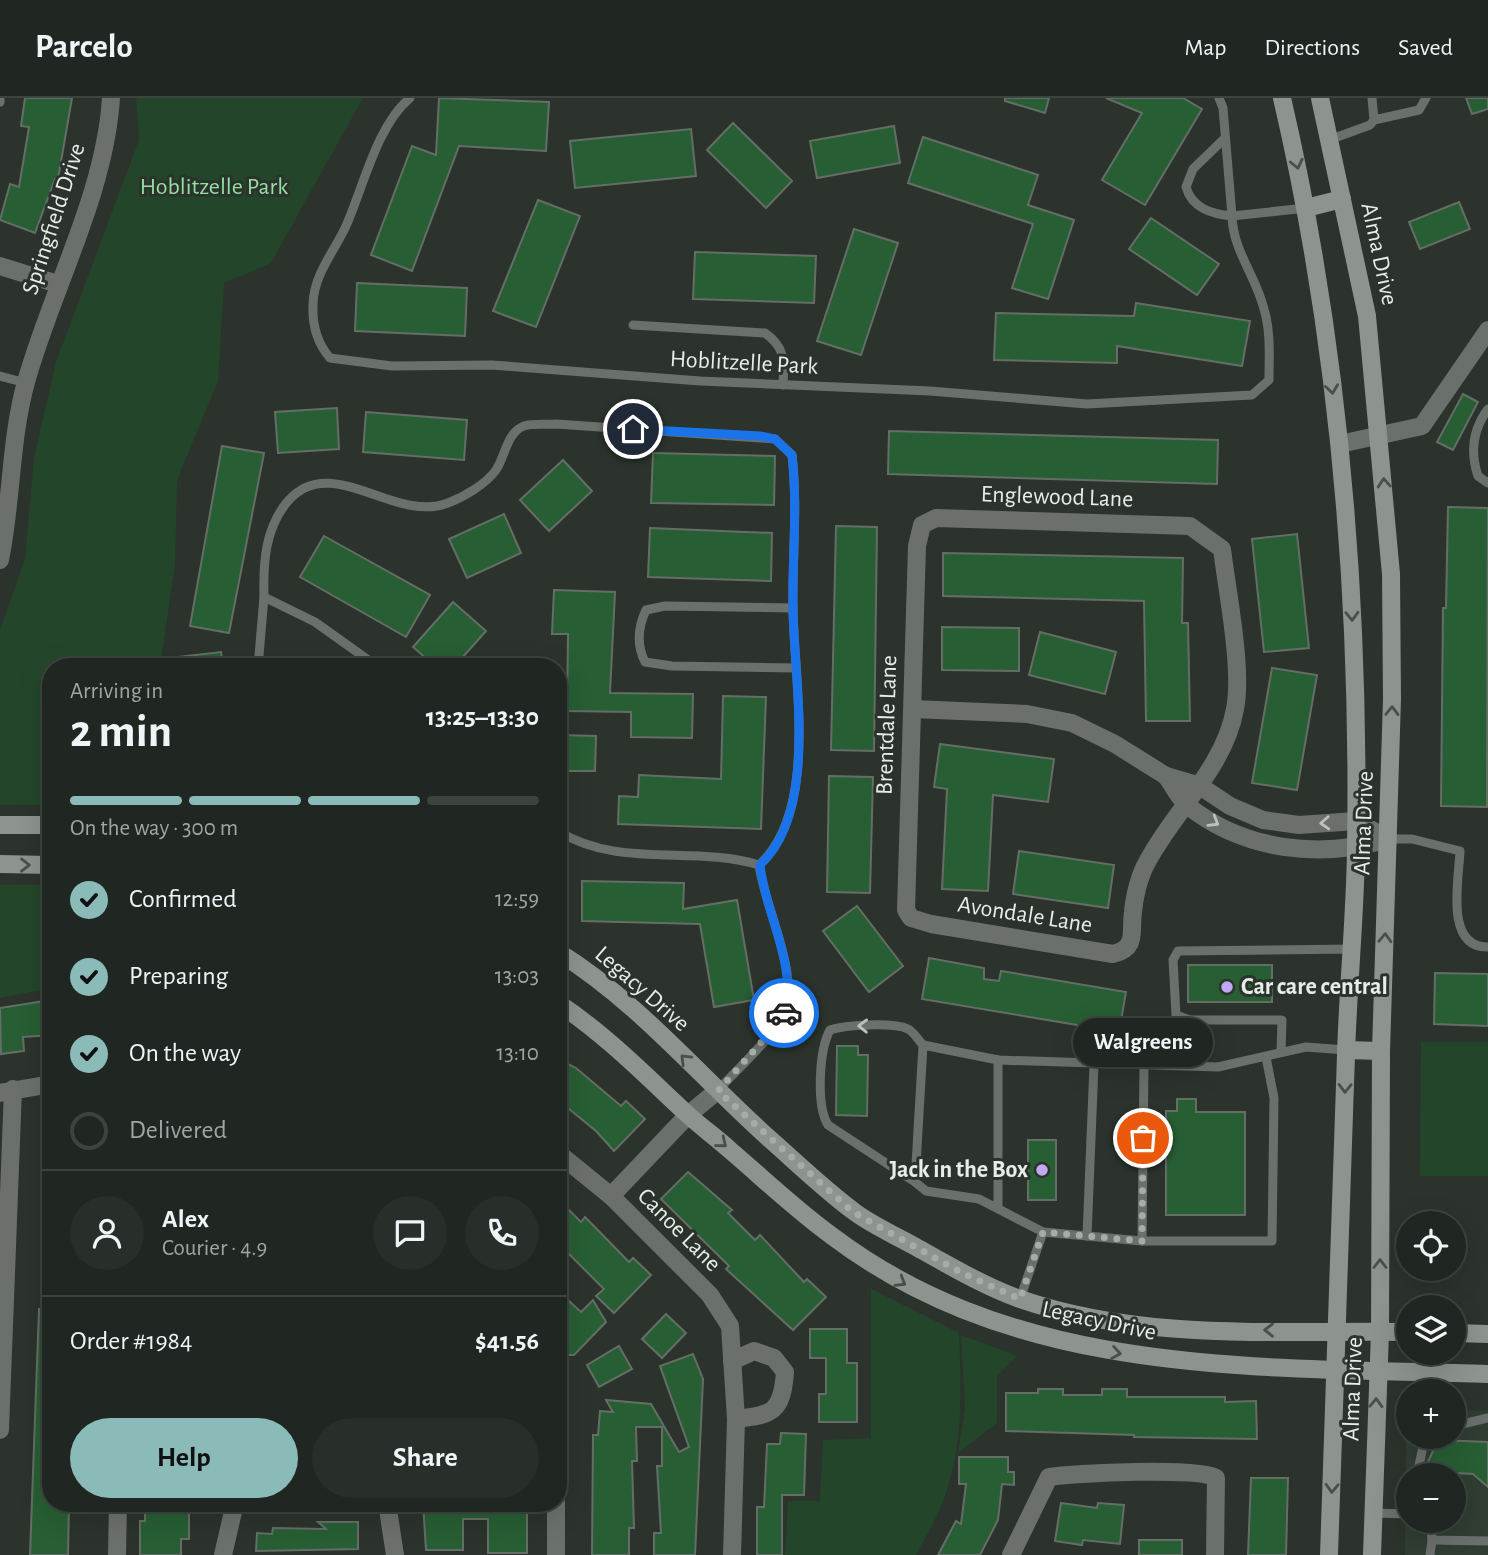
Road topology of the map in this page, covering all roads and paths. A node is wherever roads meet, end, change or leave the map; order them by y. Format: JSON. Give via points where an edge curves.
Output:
{"nodes":[{"id":1,"x":111,"y":98,"type":"edge"},
{"id":2,"x":410,"y":98,"type":"edge"},
{"id":3,"x":1219,"y":98,"type":"edge"},
{"id":4,"x":1282,"y":98,"type":"edge"},
{"id":5,"x":1320,"y":98,"type":"edge"},
{"id":6,"x":1372,"y":98,"type":"edge"},
{"id":7,"x":1426,"y":98,"type":"edge"},
{"id":8,"x":1374,"y":120,"type":"junction"},
{"id":9,"x":1224,"y":139,"type":"junction"},
{"id":10,"x":1329,"y":140,"type":"junction"},
{"id":11,"x":1342,"y":199,"type":"junction"},
{"id":12,"x":1306,"y":208,"type":"junction"},
{"id":13,"x":1232,"y":216,"type":"junction"},
{"id":14,"x":0,"y":266,"type":"edge"},
{"id":15,"x":58,"y":284,"type":"junction"},
{"id":16,"x":633,"y":325,"type":"dead end"},
{"id":17,"x":1488,"y":330,"type":"edge"},
{"id":18,"x":0,"y":376,"type":"edge"},
{"id":19,"x":26,"y":383,"type":"junction"},
{"id":20,"x":783,"y":385,"type":"junction"},
{"id":21,"x":1488,"y":409,"type":"edge"},
{"id":22,"x":1381,"y":437,"type":"junction"},
{"id":23,"x":1340,"y":444,"type":"junction"},
{"id":24,"x":5,"y":481,"type":"edge"},
{"id":25,"x":1488,"y":483,"type":"edge"},
{"id":26,"x":919,"y":533,"type":"joint"},
{"id":27,"x":0,"y":560,"type":"edge"},
{"id":28,"x":264,"y":597,"type":"junction"},
{"id":29,"x":793,"y":608,"type":"junction"},
{"id":30,"x":259,"y":658,"type":"edge"},
{"id":31,"x":365,"y":658,"type":"edge"},
{"id":32,"x":795,"y":668,"type":"junction"},
{"id":33,"x":913,"y":709,"type":"junction"},
{"id":34,"x":1166,"y":776,"type":"junction"},
{"id":35,"x":1200,"y":786,"type":"junction"},
{"id":36,"x":1186,"y":805,"type":"junction"},
{"id":37,"x":1356,"y":821,"type":"junction"},
{"id":38,"x":0,"y":825,"type":"edge"},
{"id":39,"x":42,"y":825,"type":"edge"},
{"id":40,"x":567,"y":835,"type":"edge"},
{"id":41,"x":1388,"y":839,"type":"junction"},
{"id":42,"x":1356,"y":849,"type":"junction"},
{"id":43,"x":0,"y":864,"type":"edge"},
{"id":44,"x":42,"y":865,"type":"edge"},
{"id":45,"x":760,"y":865,"type":"junction"},
{"id":46,"x":911,"y":919,"type":"joint"},
{"id":47,"x":1488,"y":947,"type":"edge"},
{"id":48,"x":1352,"y":949,"type":"junction"},
{"id":49,"x":567,"y":957,"type":"edge"},
{"id":50,"x":567,"y":1009,"type":"edge"},
{"id":51,"x":923,"y":1045,"type":"junction"},
{"id":52,"x":1346,"y":1050,"type":"junction"},
{"id":53,"x":1381,"y":1051,"type":"junction"},
{"id":54,"x":1281,"y":1052,"type":"junction"},
{"id":55,"x":1266,"y":1056,"type":"junction"},
{"id":56,"x":998,"y":1060,"type":"junction"},
{"id":57,"x":1094,"y":1065,"type":"junction"},
{"id":58,"x":1144,"y":1065,"type":"junction"},
{"id":59,"x":42,"y":1085,"type":"edge"},
{"id":60,"x":6,"y":1091,"type":"edge"},
{"id":61,"x":718,"y":1091,"type":"junction"},
{"id":62,"x":688,"y":1115,"type":"junction"},
{"id":63,"x":567,"y":1160,"type":"edge"},
{"id":64,"x":915,"y":1182,"type":"junction"},
{"id":65,"x":611,"y":1196,"type":"junction"},
{"id":66,"x":998,"y":1207,"type":"junction"},
{"id":67,"x":1043,"y":1232,"type":"junction"},
{"id":68,"x":1087,"y":1236,"type":"junction"},
{"id":69,"x":1142,"y":1241,"type":"junction"},
{"id":70,"x":1020,"y":1299,"type":"junction"},
{"id":71,"x":2,"y":1312,"type":"edge"},
{"id":72,"x":1007,"y":1326,"type":"junction"},
{"id":73,"x":1338,"y":1331,"type":"junction"},
{"id":74,"x":1380,"y":1332,"type":"junction"},
{"id":75,"x":1396,"y":1332,"type":"edge"},
{"id":76,"x":1466,"y":1333,"type":"edge"},
{"id":77,"x":1488,"y":1334,"type":"edge"},
{"id":78,"x":733,"y":1362,"type":"junction"},
{"id":79,"x":1335,"y":1370,"type":"junction"},
{"id":80,"x":1377,"y":1370,"type":"junction"},
{"id":81,"x":1488,"y":1374,"type":"edge"},
{"id":82,"x":1488,"y":1418,"type":"edge"},
{"id":83,"x":736,"y":1419,"type":"junction"},
{"id":84,"x":1466,"y":1423,"type":"edge"},
{"id":85,"x":0,"y":1430,"type":"edge"},
{"id":86,"x":118,"y":1512,"type":"edge"},
{"id":87,"x":233,"y":1512,"type":"edge"},
{"id":88,"x":388,"y":1512,"type":"edge"},
{"id":89,"x":556,"y":1512,"type":"edge"},
{"id":90,"x":1373,"y":1513,"type":"junction"},
{"id":91,"x":1396,"y":1514,"type":"edge"},
{"id":92,"x":1431,"y":1533,"type":"edge"},
{"id":93,"x":1432,"y":1540,"type":"junction"},
{"id":94,"x":1488,"y":1541,"type":"edge"},
{"id":95,"x":117,"y":1555,"type":"edge"},
{"id":96,"x":223,"y":1555,"type":"edge"},
{"id":97,"x":395,"y":1555,"type":"edge"},
{"id":98,"x":556,"y":1555,"type":"edge"},
{"id":99,"x":732,"y":1555,"type":"edge"},
{"id":100,"x":1012,"y":1555,"type":"edge"},
{"id":101,"x":1215,"y":1555,"type":"edge"},
{"id":102,"x":1329,"y":1555,"type":"edge"},
{"id":103,"x":1372,"y":1555,"type":"edge"},
{"id":104,"x":1430,"y":1555,"type":"edge"}],
"edges":[{"from":1,"to":15,"type":"street","name":"Springfield Drive","via":[[104,155]]},
{"from":2,"to":20,"type":"lane","name":"Hoblitzelle Park","via":[[369,165],[345,228],[318,280],[313,304],[315,329],[318,344],[330,358],[391,366],[492,365]]},
{"from":3,"to":9,"type":"lane","name":"Hoblitzelle Park"},
{"from":4,"to":12,"type":"main road","name":"Alma Drive","one_way":true},
{"from":5,"to":10,"type":"main road","name":"Alma Drive"},
{"from":6,"to":8,"type":"lane"},
{"from":7,"to":8,"type":"lane","via":[[1419,110]]},
{"from":8,"to":10,"type":"lane"},
{"from":9,"to":13,"type":"lane","name":"Hoblitzelle Park"},
{"from":9,"to":13,"type":"lane","via":[[1193,169],[1186,187],[1195,204],[1206,211]]},
{"from":10,"to":11,"type":"main road","name":"Alma Drive"},
{"from":11,"to":12,"type":"main road"},
{"from":11,"to":22,"type":"main road","name":"Alma Drive","via":[[1367,316]]},
{"from":12,"to":13,"type":"lane"},
{"from":12,"to":23,"type":"main road","name":"Alma Drive","one_way":true},
{"from":13,"to":20,"type":"lane","name":"Hoblitzelle Park","via":[[1235,243],[1264,307],[1269,334],[1269,380],[1252,395],[1087,404]]},
{"from":14,"to":15,"type":"street"},
{"from":15,"to":19,"type":"street","name":"Springfield Drive"},
{"from":16,"to":20,"type":"lane","via":[[765,334],[784,352]]},
{"from":17,"to":22,"type":"street","via":[[1422,426]]},
{"from":18,"to":19,"type":"lane"},
{"from":19,"to":24,"type":"street","name":"Springfield Drive"},
{"from":21,"to":25,"type":"lane","via":[[1478,422],[1473,461],[1478,476]]},
{"from":22,"to":23,"type":"street"},
{"from":41,"to":22,"type":"main road","name":"Alma Drive","one_way":true,"via":[[1391,574]]},
{"from":23,"to":37,"type":"main road","name":"Alma Drive","one_way":true,"via":[[1352,609]]},
{"from":24,"to":27,"type":"street","name":"Springfield Drive"},
{"from":26,"to":33,"type":"street","name":"Brentdale Lane"},
{"from":26,"to":35,"type":"street","name":"Englewood Lane","via":[[922,525],[936,518],[1190,526],[1222,549],[1236,707],[1227,738]]},
{"from":28,"to":29,"type":"lane","via":[[271,529],[296,492],[314,483],[334,482],[423,510],[447,504],[495,471],[513,434],[524,426],[556,424],[775,439],[792,455],[795,479]]},
{"from":28,"to":30,"type":"lane"},
{"from":28,"to":31,"type":"lane","via":[[315,622]]},
{"from":29,"to":32,"type":"lane"},
{"from":29,"to":32,"type":"lane","via":[[665,606],[646,610],[639,624],[639,649],[645,662],[672,666]]},
{"from":32,"to":45,"type":"lane","via":[[799,696],[796,780],[782,838]]},
{"from":33,"to":34,"type":"street","via":[[1027,714],[1073,723]]},
{"from":33,"to":46,"type":"street","name":"Brentdale Lane","via":[[906,910]]},
{"from":34,"to":35,"type":"street"},
{"from":34,"to":36,"type":"street"},
{"from":35,"to":36,"type":"street"},
{"from":37,"to":35,"type":"street","one_way":true,"via":[[1298,825],[1263,820]]},
{"from":36,"to":42,"type":"street","one_way":true,"via":[[1258,843],[1307,850]]},
{"from":36,"to":46,"type":"street","name":"Avondale Lane","via":[[1161,835],[1143,870],[1129,947],[1113,954]]},
{"from":37,"to":41,"type":"street"},
{"from":37,"to":42,"type":"main road","name":"Alma Drive"},
{"from":38,"to":39,"type":"main road"},
{"from":40,"to":45,"type":"lane","via":[[611,851],[735,858]]},
{"from":41,"to":42,"type":"street"},
{"from":41,"to":47,"type":"lane","via":[[1412,839],[1460,850],[1457,919],[1464,937]]},
{"from":53,"to":41,"type":"main road","name":"Alma Drive","one_way":true},
{"from":42,"to":48,"type":"main road","name":"Alma Drive"},
{"from":43,"to":44,"type":"main road","one_way":true},
{"from":45,"to":61,"type":"lane","via":[[789,996],[782,1019]]},
{"from":48,"to":52,"type":"main road","name":"Alma Drive"},
{"from":48,"to":54,"type":"lane","via":[[1178,951],[1173,960],[1175,1015],[1190,1020],[1282,1020]]},
{"from":61,"to":49,"type":"main road","name":"Legacy Drive","one_way":true,"via":[[644,1018]]},
{"from":50,"to":62,"type":"main road","name":"Legacy Drive","via":[[592,1025]]},
{"from":51,"to":56,"type":"lane"},
{"from":51,"to":64,"type":"lane"},
{"from":51,"to":64,"type":"lane","one_way":true,"via":[[911,1030],[902,1027],[843,1026],[830,1030],[824,1042],[821,1113],[828,1125]]},
{"from":52,"to":53,"type":"main road"},
{"from":52,"to":54,"type":"lane","via":[[1306,1047]]},
{"from":52,"to":73,"type":"main road","name":"Alma Drive","one_way":true},
{"from":74,"to":53,"type":"main road","name":"Alma Drive","one_way":true},
{"from":54,"to":55,"type":"lane"},
{"from":55,"to":58,"type":"lane","via":[[1218,1067]]},
{"from":55,"to":69,"type":"lane","via":[[1274,1098],[1272,1241]]},
{"from":56,"to":57,"type":"lane"},
{"from":56,"to":66,"type":"lane"},
{"from":57,"to":58,"type":"lane"},
{"from":57,"to":68,"type":"lane"},
{"from":58,"to":69,"type":"lane"},
{"from":59,"to":60,"type":"street"},
{"from":60,"to":71,"type":"street"},
{"from":61,"to":62,"type":"street"},
{"from":61,"to":70,"type":"main road","name":"Legacy Drive","via":[[853,1212],[962,1273]]},
{"from":62,"to":65,"type":"street"},
{"from":62,"to":72,"type":"main road","name":"Legacy Drive","one_way":true,"via":[[833,1237],[905,1286]]},
{"from":63,"to":65,"type":"street","name":"Canoe Lane"},
{"from":64,"to":66,"type":"lane","via":[[926,1191],[979,1199]]},
{"from":65,"to":78,"type":"street","name":"Canoe Lane","via":[[710,1295],[730,1326]]},
{"from":66,"to":67,"type":"lane"},
{"from":67,"to":68,"type":"lane"},
{"from":67,"to":70,"type":"lane"},
{"from":68,"to":69,"type":"lane"},
{"from":70,"to":72,"type":"main road"},
{"from":73,"to":70,"type":"main road","name":"Legacy Drive","one_way":true,"via":[[1138,1325]]},
{"from":71,"to":85,"type":"street"},
{"from":72,"to":79,"type":"main road","name":"Legacy Drive","one_way":true,"via":[[1142,1357]]},
{"from":73,"to":74,"type":"main road","name":"Legacy Drive"},
{"from":73,"to":79,"type":"main road","name":"Alma Drive"},
{"from":74,"to":75,"type":"main road","name":"Legacy Drive"},
{"from":74,"to":80,"type":"main road","name":"Alma Drive"},
{"from":76,"to":77,"type":"main road"},
{"from":78,"to":83,"type":"street","name":"Canoe Lane"},
{"from":78,"to":83,"type":"street","via":[[754,1351],[774,1358],[785,1373],[783,1397],[772,1412]]},
{"from":79,"to":80,"type":"main road","name":"Legacy Drive"},
{"from":79,"to":102,"type":"main road","name":"Alma Drive","one_way":true},
{"from":80,"to":81,"type":"main road","name":"Legacy Drive"},
{"from":90,"to":80,"type":"main road","name":"Alma Drive","one_way":true},
{"from":82,"to":84,"type":"lane"},
{"from":83,"to":99,"type":"street","name":"Canoe Lane"},
{"from":86,"to":95,"type":"street"},
{"from":87,"to":96,"type":"street"},
{"from":88,"to":97,"type":"street"},
{"from":89,"to":98,"type":"street"},
{"from":90,"to":91,"type":"lane"},
{"from":90,"to":103,"type":"main road","name":"Alma Drive"},
{"from":92,"to":93,"type":"lane"},
{"from":93,"to":94,"type":"lane"},
{"from":93,"to":104,"type":"lane"},
{"from":100,"to":101,"type":"street","via":[[1049,1477],[1135,1472],[1213,1474],[1217,1483]]}]}
